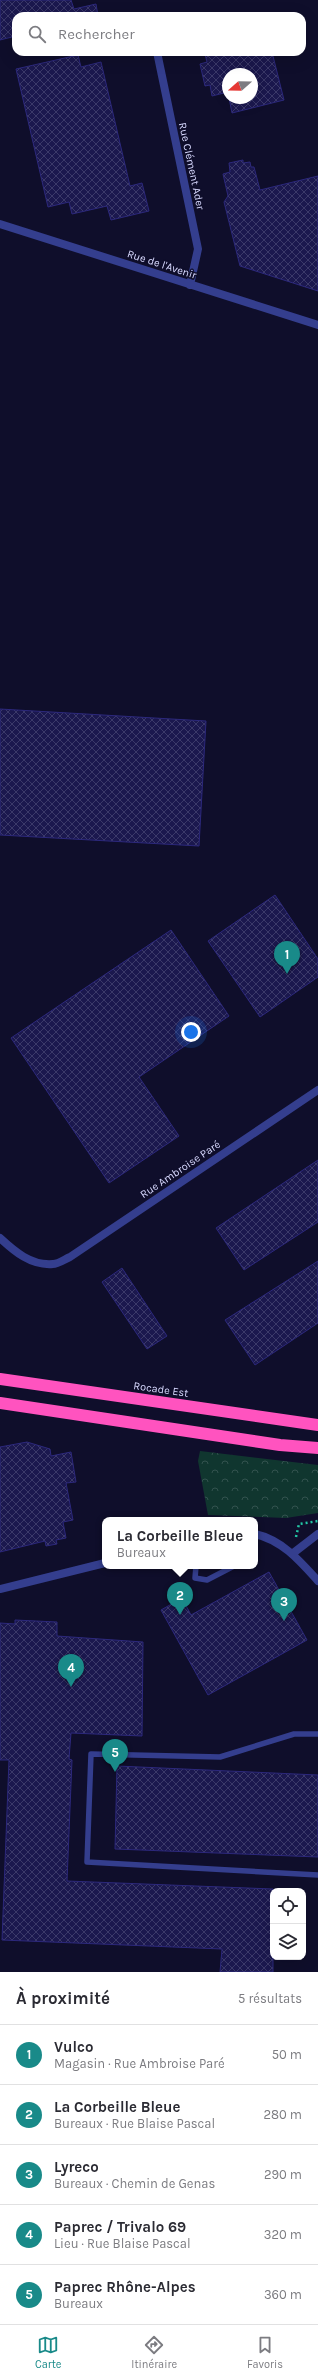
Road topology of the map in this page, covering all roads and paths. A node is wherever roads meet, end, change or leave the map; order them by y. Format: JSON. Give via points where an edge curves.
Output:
{"nodes":[{"id":1,"x":158,"y":56,"type":"edge"},
{"id":2,"x":0,"y":224,"type":"edge"},
{"id":3,"x":190,"y":285,"type":"junction"},
{"id":4,"x":318,"y":325,"type":"edge"},
{"id":5,"x":318,"y":1090,"type":"edge"},
{"id":6,"x":0,"y":1238,"type":"edge"},
{"id":7,"x":0,"y":1379,"type":"edge"},
{"id":8,"x":0,"y":1403,"type":"edge"},
{"id":9,"x":318,"y":1425,"type":"edge"},
{"id":10,"x":318,"y":1448,"type":"edge"},
{"id":11,"x":318,"y":1534,"type":"edge"},
{"id":12,"x":258,"y":1535,"type":"edge"},
{"id":13,"x":292,"y":1554,"type":"junction"},
{"id":14,"x":102,"y":1564,"type":"edge"},
{"id":15,"x":196,"y":1569,"type":"edge"},
{"id":16,"x":228,"y":1569,"type":"edge"},
{"id":17,"x":318,"y":1582,"type":"edge"},
{"id":18,"x":0,"y":1589,"type":"edge"},
{"id":19,"x":318,"y":1734,"type":"edge"},
{"id":20,"x":318,"y":1875,"type":"edge"}],
"edges":[{"from":1,"to":3,"type":"street","name":"Rue Clément Ader","via":[[198,249]]},
{"from":2,"to":3,"type":"street","name":"Rue de l'Avenir"},
{"from":3,"to":4,"type":"street","name":"Rue de l'Avenir"},
{"from":5,"to":6,"type":"street","name":"Rue Ambroise Paré","via":[[70,1257],[54,1264],[38,1262],[19,1255]]},
{"from":7,"to":9,"type":"highway","name":"Rocade Est"},
{"from":8,"to":10,"type":"highway","via":[[280,1445]]},
{"from":11,"to":13,"type":"street"},
{"from":12,"to":13,"type":"street","via":[[270,1537]]},
{"from":13,"to":17,"type":"street"},
{"from":14,"to":18,"type":"street"},
{"from":15,"to":16,"type":"lane","via":[[195,1578],[207,1580]]},
{"from":19,"to":20,"type":"lane","via":[[294,1734],[220,1758],[91,1754],[88,1862]]}]}
